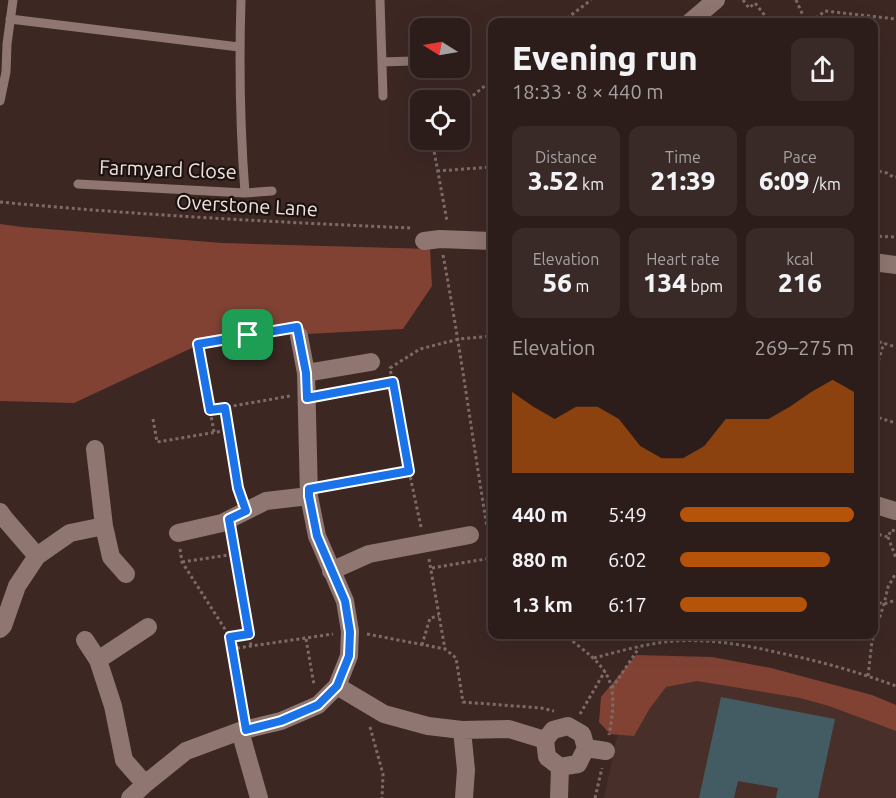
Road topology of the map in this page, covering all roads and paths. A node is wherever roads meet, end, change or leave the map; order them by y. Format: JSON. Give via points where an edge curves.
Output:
{"nodes":[{"id":1,"x":13,"y":0,"type":"edge"},
{"id":2,"x":241,"y":0,"type":"edge"},
{"id":3,"x":380,"y":0,"type":"edge"},
{"id":4,"x":591,"y":0,"type":"edge"},
{"id":5,"x":716,"y":0,"type":"edge"},
{"id":6,"x":743,"y":0,"type":"edge"},
{"id":7,"x":796,"y":0,"type":"edge"},
{"id":8,"x":567,"y":18,"type":"edge"},
{"id":9,"x":695,"y":18,"type":"edge"},
{"id":10,"x":767,"y":18,"type":"edge"},
{"id":11,"x":804,"y":18,"type":"edge"},
{"id":12,"x":816,"y":18,"type":"edge"},
{"id":13,"x":10,"y":19,"type":"junction"},
{"id":14,"x":896,"y":19,"type":"edge"},
{"id":15,"x":239,"y":47,"type":"junction"},
{"id":16,"x":410,"y":61,"type":"edge"},
{"id":17,"x":382,"y":62,"type":"junction"},
{"id":18,"x":488,"y":83,"type":"edge"},
{"id":19,"x":382,"y":96,"type":"dead end"},
{"id":20,"x":470,"y":98,"type":"edge"},
{"id":21,"x":0,"y":101,"type":"edge"},
{"id":22,"x":434,"y":150,"type":"edge"},
{"id":23,"x":488,"y":168,"type":"edge"},
{"id":24,"x":437,"y":171,"type":"junction"},
{"id":25,"x":878,"y":171,"type":"edge"},
{"id":26,"x":896,"y":177,"type":"edge"},
{"id":27,"x":78,"y":184,"type":"dead end"},
{"id":28,"x":272,"y":191,"type":"dead end"},
{"id":29,"x":245,"y":193,"type":"junction"},
{"id":30,"x":0,"y":202,"type":"edge"},
{"id":31,"x":429,"y":233,"type":"junction"},
{"id":32,"x":878,"y":236,"type":"edge"},
{"id":33,"x":896,"y":237,"type":"edge"},
{"id":34,"x":488,"y":240,"type":"edge"},
{"id":35,"x":878,"y":263,"type":"edge"},
{"id":36,"x":896,"y":265,"type":"edge"},
{"id":37,"x":299,"y":336,"type":"joint"},
{"id":38,"x":488,"y":336,"type":"edge"},
{"id":39,"x":459,"y":339,"type":"junction"},
{"id":40,"x":878,"y":342,"type":"edge"},
{"id":41,"x":884,"y":344,"type":"junction"},
{"id":42,"x":896,"y":347,"type":"edge"},
{"id":43,"x":371,"y":362,"type":"dead end"},
{"id":44,"x":878,"y":363,"type":"edge"},
{"id":45,"x":306,"y":373,"type":"junction"},
{"id":46,"x":393,"y":382,"type":"junction"},
{"id":47,"x":307,"y":395,"type":"junction"},
{"id":48,"x":225,"y":408,"type":"junction"},
{"id":49,"x":210,"y":410,"type":"junction"},
{"id":50,"x":878,"y":418,"type":"edge"},
{"id":51,"x":153,"y":419,"type":"dead end"},
{"id":52,"x":896,"y":423,"type":"edge"},
{"id":53,"x":229,"y":430,"type":"junction"},
{"id":54,"x":214,"y":432,"type":"junction"},
{"id":55,"x":95,"y":449,"type":"dead end"},
{"id":56,"x":409,"y":471,"type":"junction"},
{"id":57,"x":309,"y":493,"type":"junction"},
{"id":58,"x":878,"y":506,"type":"edge"},
{"id":59,"x":246,"y":511,"type":"junction"},
{"id":60,"x":895,"y":511,"type":"edge"},
{"id":61,"x":0,"y":512,"type":"edge"},
{"id":62,"x":229,"y":519,"type":"junction"},
{"id":63,"x":104,"y":526,"type":"junction"},
{"id":64,"x":488,"y":529,"type":"edge"},
{"id":65,"x":896,"y":531,"type":"edge"},
{"id":66,"x":178,"y":533,"type":"joint"},
{"id":67,"x":878,"y":534,"type":"edge"},
{"id":68,"x":470,"y":535,"type":"dead end"},
{"id":69,"x":888,"y":537,"type":"junction"},
{"id":70,"x":424,"y":543,"type":"junction"},
{"id":71,"x":235,"y":554,"type":"junction"},
{"id":72,"x":37,"y":556,"type":"junction"},
{"id":73,"x":896,"y":558,"type":"edge"},
{"id":74,"x":488,"y":559,"type":"edge"},
{"id":75,"x":182,"y":562,"type":"junction"},
{"id":76,"x":431,"y":568,"type":"junction"},
{"id":77,"x":331,"y":571,"type":"junction"},
{"id":78,"x":896,"y":573,"type":"edge"},
{"id":79,"x":126,"y":574,"type":"dead end"},
{"id":80,"x":896,"y":600,"type":"edge"},
{"id":81,"x":878,"y":603,"type":"edge"},
{"id":82,"x":884,"y":604,"type":"junction"},
{"id":83,"x":439,"y":616,"type":"junction"},
{"id":84,"x":878,"y":622,"type":"edge"},
{"id":85,"x":148,"y":627,"type":"dead end"},
{"id":86,"x":0,"y":629,"type":"edge"},
{"id":87,"x":350,"y":632,"type":"junction"},
{"id":88,"x":249,"y":634,"type":"junction"},
{"id":89,"x":230,"y":637,"type":"junction"},
{"id":90,"x":306,"y":638,"type":"junction"},
{"id":91,"x":569,"y":639,"type":"edge"},
{"id":92,"x":873,"y":639,"type":"edge"},
{"id":93,"x":85,"y":640,"type":"dead end"},
{"id":94,"x":712,"y":641,"type":"joint"},
{"id":95,"x":422,"y":645,"type":"junction"},
{"id":96,"x":251,"y":646,"type":"junction"},
{"id":97,"x":640,"y":647,"type":"junction"},
{"id":98,"x":231,"y":649,"type":"junction"},
{"id":99,"x":445,"y":649,"type":"junction"},
{"id":100,"x":594,"y":658,"type":"junction"},
{"id":101,"x":98,"y":660,"type":"junction"},
{"id":102,"x":605,"y":671,"type":"junction"},
{"id":103,"x":868,"y":676,"type":"junction"},
{"id":104,"x":337,"y":686,"type":"junction"},
{"id":105,"x":896,"y":686,"type":"edge"},
{"id":106,"x":612,"y":688,"type":"junction"},
{"id":107,"x":363,"y":701,"type":"junction"},
{"id":108,"x":318,"y":705,"type":"junction"},
{"id":109,"x":560,"y":712,"type":"dead end"},
{"id":110,"x":579,"y":716,"type":"dead end"},
{"id":111,"x":243,"y":730,"type":"junction"},
{"id":112,"x":462,"y":730,"type":"junction"},
{"id":113,"x":545,"y":740,"type":"junction"},
{"id":114,"x":586,"y":748,"type":"junction"},
{"id":115,"x":606,"y":751,"type":"junction"},
{"id":116,"x":560,"y":767,"type":"junction"},
{"id":117,"x":146,"y":783,"type":"junction"},
{"id":118,"x":130,"y":798,"type":"edge"},
{"id":119,"x":259,"y":798,"type":"edge"},
{"id":120,"x":382,"y":798,"type":"edge"},
{"id":121,"x":465,"y":798,"type":"edge"},
{"id":122,"x":559,"y":798,"type":"edge"},
{"id":123,"x":595,"y":798,"type":"edge"}],
"edges":[{"from":1,"to":13,"type":"lane"},
{"from":2,"to":15,"type":"lane","name":"Farmyard Close"},
{"from":3,"to":17,"type":"lane"},
{"from":4,"to":8,"type":"path"},
{"from":5,"to":9,"type":"street"},
{"from":6,"to":10,"type":"path","via":[[749,8],[755,3]]},
{"from":7,"to":11,"type":"path"},
{"from":12,"to":14,"type":"path","via":[[825,11]]},
{"from":13,"to":15,"type":"lane"},
{"from":13,"to":21,"type":"lane"},
{"from":15,"to":29,"type":"lane","name":"Farmyard Close"},
{"from":16,"to":17,"type":"lane"},
{"from":17,"to":19,"type":"lane"},
{"from":18,"to":20,"type":"path"},
{"from":22,"to":24,"type":"path"},
{"from":23,"to":24,"type":"path"},
{"from":24,"to":31,"type":"path","name":"Overstone Lane","via":[[447,221]]},
{"from":25,"to":26,"type":"path"},
{"from":27,"to":29,"type":"lane","name":"Farmyard Close"},
{"from":28,"to":29,"type":"lane"},
{"from":30,"to":31,"type":"path","name":"Overstone Lane"},
{"from":31,"to":34,"type":"street"},
{"from":31,"to":39,"type":"path"},
{"from":32,"to":33,"type":"path"},
{"from":35,"to":36,"type":"street"},
{"from":37,"to":45,"type":"street"},
{"from":37,"to":49,"type":"path","via":[[297,327],[198,344]]},
{"from":38,"to":39,"type":"path"},
{"from":39,"to":46,"type":"path","via":[[420,349],[390,368]]},
{"from":39,"to":64,"type":"path"},
{"from":40,"to":41,"type":"path"},
{"from":41,"to":42,"type":"path"},
{"from":41,"to":44,"type":"path"},
{"from":43,"to":45,"type":"street"},
{"from":45,"to":47,"type":"street"},
{"from":46,"to":47,"type":"path"},
{"from":46,"to":56,"type":"path"},
{"from":47,"to":48,"type":"path"},
{"from":47,"to":57,"type":"street"},
{"from":48,"to":49,"type":"path"},
{"from":48,"to":53,"type":"path"},
{"from":49,"to":54,"type":"path"},
{"from":50,"to":52,"type":"path"},
{"from":51,"to":54,"type":"path","via":[[157,442]]},
{"from":53,"to":54,"type":"path"},
{"from":53,"to":59,"type":"path","via":[[238,488]]},
{"from":55,"to":63,"type":"street"},
{"from":56,"to":57,"type":"path"},
{"from":56,"to":70,"type":"path"},
{"from":57,"to":59,"type":"street","via":[[266,501]]},
{"from":57,"to":77,"type":"street","via":[[317,536]]},
{"from":58,"to":60,"type":"street"},
{"from":59,"to":62,"type":"street"},
{"from":61,"to":72,"type":"street"},
{"from":62,"to":66,"type":"street"},
{"from":62,"to":71,"type":"path"},
{"from":63,"to":72,"type":"street","via":[[70,533]]},
{"from":63,"to":79,"type":"street","via":[[111,557]]},
{"from":65,"to":69,"type":"path","via":[[891,530]]},
{"from":66,"to":75,"type":"path"},
{"from":67,"to":69,"type":"path"},
{"from":68,"to":70,"type":"street"},
{"from":69,"to":73,"type":"path"},
{"from":70,"to":76,"type":"path"},
{"from":70,"to":77,"type":"street","via":[[369,554]]},
{"from":71,"to":75,"type":"path"},
{"from":71,"to":88,"type":"path"},
{"from":72,"to":86,"type":"street","via":[[17,586]]},
{"from":74,"to":76,"type":"path"},
{"from":75,"to":89,"type":"path"},
{"from":76,"to":83,"type":"path"},
{"from":77,"to":87,"type":"street","via":[[345,601]]},
{"from":78,"to":82,"type":"path"},
{"from":80,"to":82,"type":"path"},
{"from":81,"to":82,"type":"path"},
{"from":82,"to":84,"type":"path"},
{"from":83,"to":95,"type":"path","via":[[430,618]]},
{"from":83,"to":99,"type":"path"},
{"from":85,"to":101,"type":"street"},
{"from":87,"to":90,"type":"path"},
{"from":87,"to":95,"type":"path"},
{"from":87,"to":104,"type":"street","via":[[349,656]]},
{"from":88,"to":89,"type":"path"},
{"from":88,"to":96,"type":"path"},
{"from":89,"to":98,"type":"path"},
{"from":90,"to":96,"type":"path"},
{"from":90,"to":108,"type":"path"},
{"from":91,"to":100,"type":"path"},
{"from":92,"to":103,"type":"path"},
{"from":93,"to":101,"type":"street"},
{"from":94,"to":97,"type":"path","via":[[673,641]]},
{"from":94,"to":103,"type":"path","via":[[822,662]]},
{"from":95,"to":99,"type":"path"},
{"from":96,"to":98,"type":"path"},
{"from":97,"to":100,"type":"path"},
{"from":97,"to":106,"type":"path"},
{"from":98,"to":111,"type":"path"},
{"from":99,"to":109,"type":"path","via":[[456,658],[463,702]]},
{"from":100,"to":102,"type":"path"},
{"from":101,"to":117,"type":"street","via":[[124,760]]},
{"from":102,"to":106,"type":"path"},
{"from":102,"to":110,"type":"path"},
{"from":103,"to":105,"type":"path"},
{"from":104,"to":107,"type":"street"},
{"from":104,"to":108,"type":"street"},
{"from":106,"to":115,"type":"path"},
{"from":107,"to":112,"type":"street","via":[[384,714]]},
{"from":107,"to":120,"type":"path","via":[[383,774]]},
{"from":108,"to":111,"type":"street","via":[[281,721]]},
{"from":111,"to":117,"type":"street","via":[[186,751]]},
{"from":111,"to":119,"type":"street"},
{"from":112,"to":113,"type":"street","via":[[509,729]]},
{"from":112,"to":121,"type":"street"},
{"from":113,"to":114,"type":"street","via":[[553,730],[568,726],[582,734]]},
{"from":113,"to":116,"type":"street","via":[[547,757]]},
{"from":114,"to":115,"type":"street"},
{"from":114,"to":116,"type":"street","via":[[578,764]]},
{"from":115,"to":123,"type":"path"},
{"from":116,"to":122,"type":"street"},
{"from":117,"to":118,"type":"street"}]}
